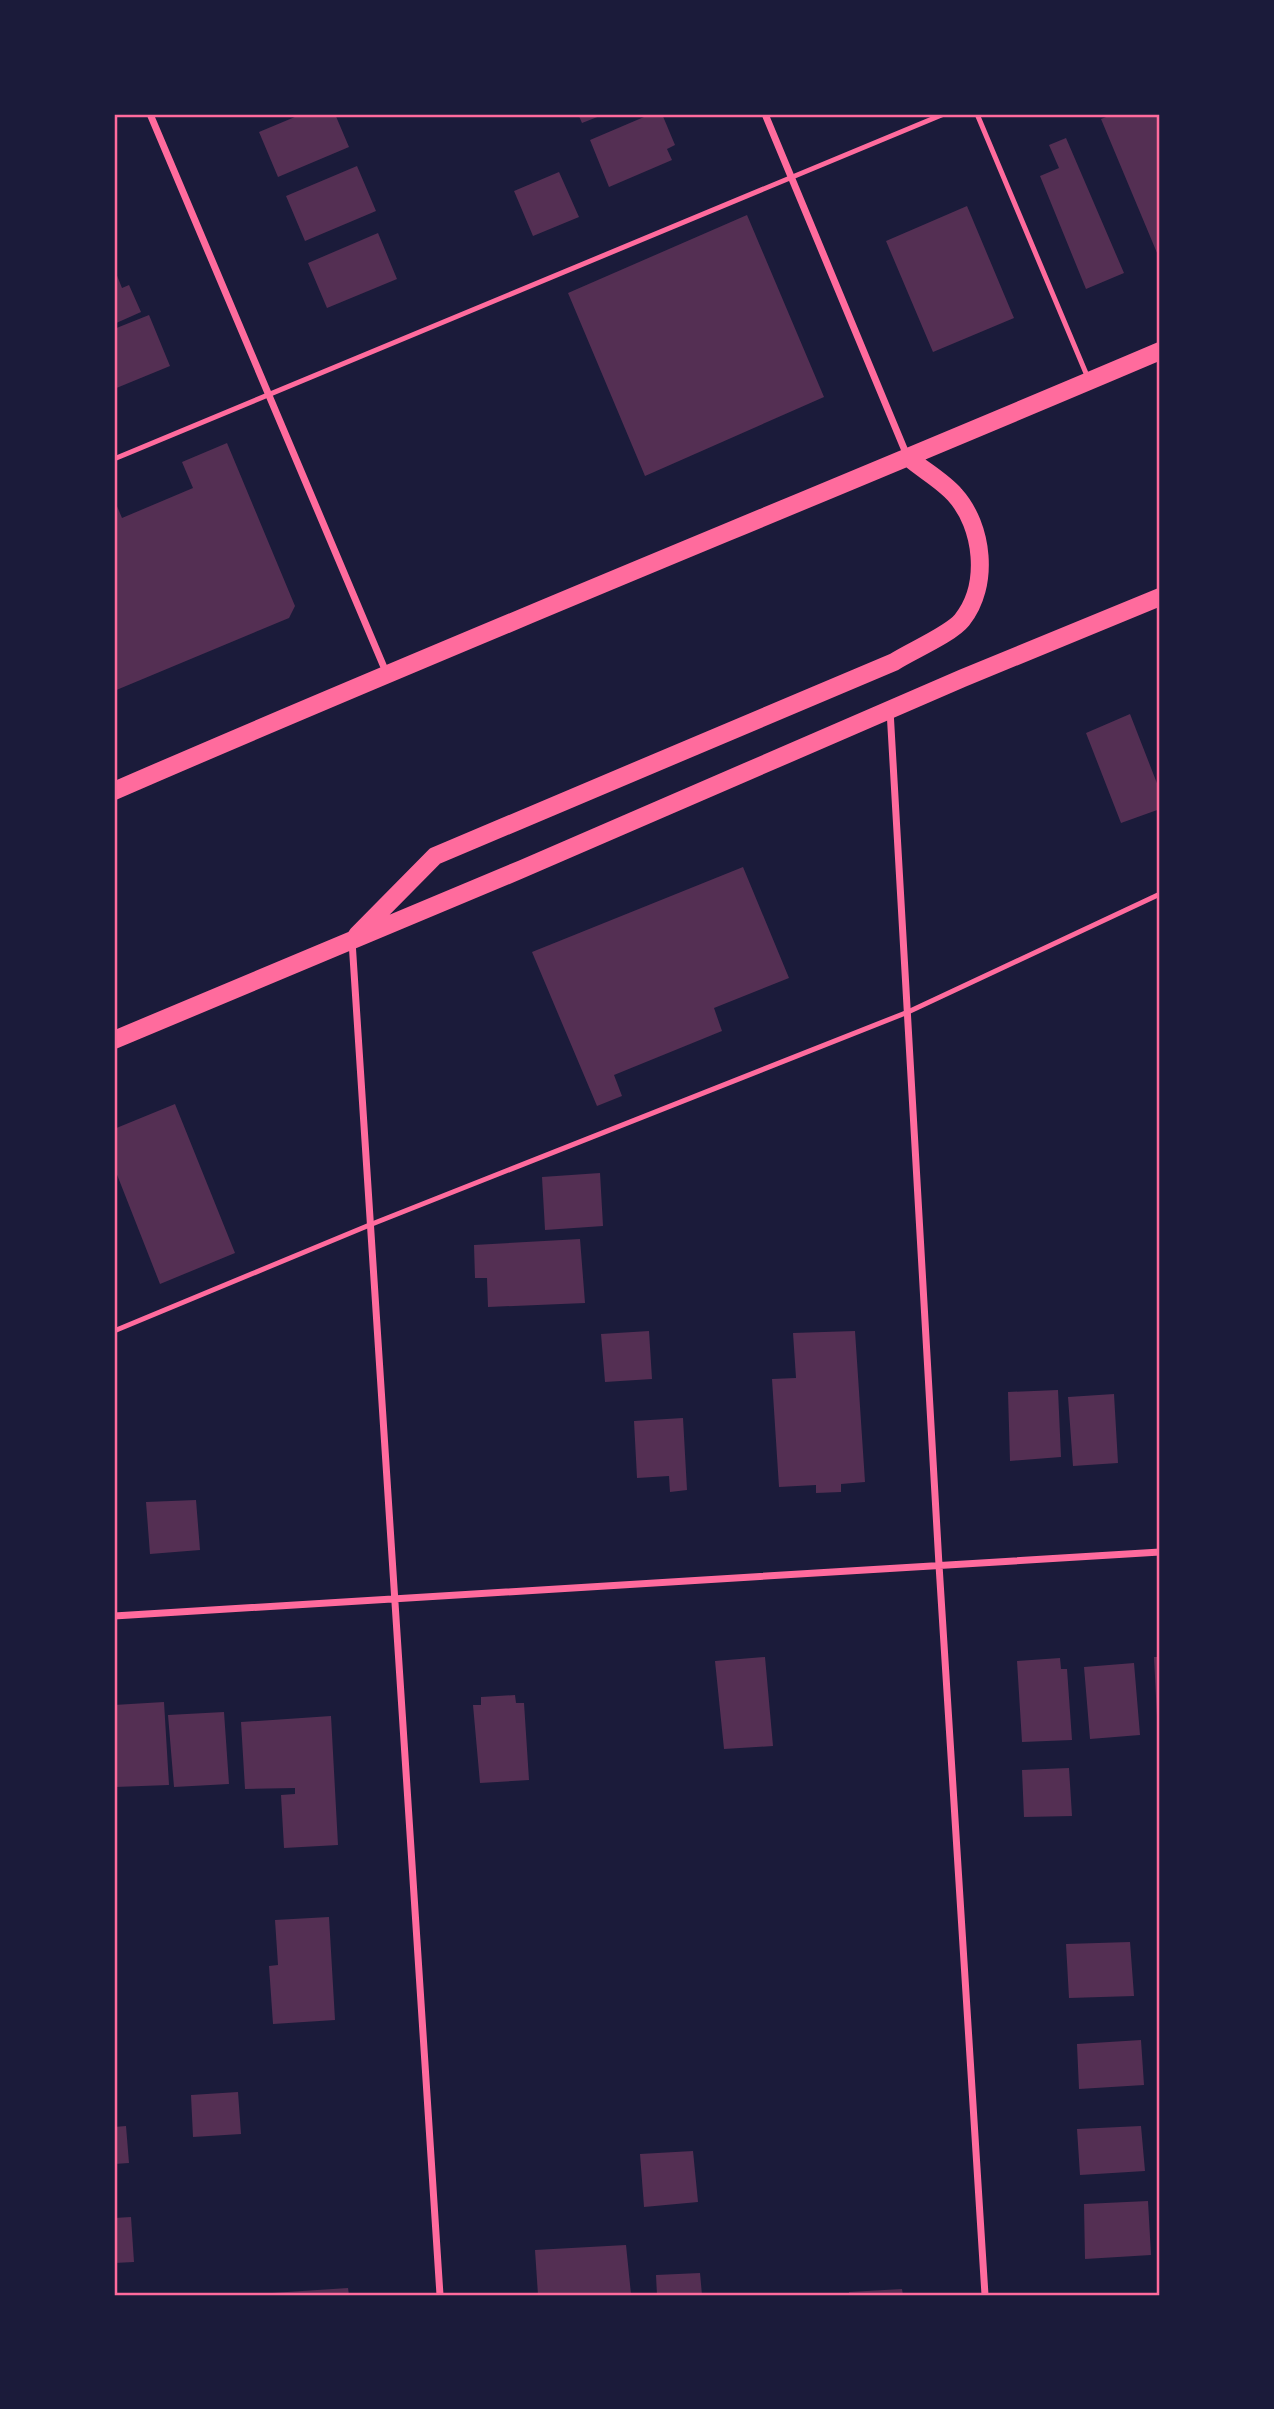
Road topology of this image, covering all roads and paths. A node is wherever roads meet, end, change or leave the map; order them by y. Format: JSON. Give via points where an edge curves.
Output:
{"nodes":[{"id":1,"x":150,"y":114,"type":"edge"},
{"id":2,"x":765,"y":114,"type":"edge"},
{"id":3,"x":944,"y":114,"type":"edge"},
{"id":4,"x":977,"y":114,"type":"edge"},
{"id":5,"x":793,"y":178,"type":"junction"},
{"id":6,"x":1160,"y":351,"type":"edge"},
{"id":7,"x":1089,"y":381,"type":"junction"},
{"id":8,"x":271,"y":394,"type":"junction"},
{"id":9,"x":909,"y":458,"type":"junction"},
{"id":10,"x":114,"y":459,"type":"edge"},
{"id":11,"x":1160,"y":597,"type":"edge"},
{"id":12,"x":386,"y":672,"type":"junction"},
{"id":13,"x":890,"y":709,"type":"junction"},
{"id":14,"x":114,"y":790,"type":"edge"},
{"id":15,"x":1160,"y":894,"type":"edge"},
{"id":16,"x":352,"y":940,"type":"junction"},
{"id":17,"x":908,"y":1012,"type":"junction"},
{"id":18,"x":114,"y":1040,"type":"edge"},
{"id":19,"x":372,"y":1224,"type":"junction"},
{"id":20,"x":114,"y":1331,"type":"edge"},
{"id":21,"x":1160,"y":1552,"type":"edge"},
{"id":22,"x":939,"y":1565,"type":"junction"},
{"id":23,"x":396,"y":1600,"type":"junction"},
{"id":24,"x":114,"y":1616,"type":"edge"},
{"id":25,"x":440,"y":2295,"type":"edge"},
{"id":26,"x":985,"y":2295,"type":"edge"}],
"edges":[{"from":1,"to":8,"type":"street"},
{"from":2,"to":5,"type":"street"},
{"from":3,"to":5,"type":"lane"},
{"from":4,"to":7,"type":"lane"},
{"from":5,"to":8,"type":"lane"},
{"from":5,"to":9,"type":"street"},
{"from":6,"to":7,"type":"main road"},
{"from":7,"to":9,"type":"main road"},
{"from":8,"to":10,"type":"lane"},
{"from":8,"to":12,"type":"street"},
{"from":9,"to":12,"type":"main road"},
{"from":9,"to":16,"type":"main road","via":[[955,494],[975,525],[980,570],[973,600],[961,621],[894,662],[435,856]]},
{"from":11,"to":13,"type":"main road"},
{"from":12,"to":14,"type":"main road"},
{"from":13,"to":16,"type":"main road"},
{"from":13,"to":17,"type":"street"},
{"from":15,"to":17,"type":"lane"},
{"from":16,"to":18,"type":"main road"},
{"from":16,"to":19,"type":"street"},
{"from":17,"to":19,"type":"lane"},
{"from":17,"to":22,"type":"street"},
{"from":19,"to":20,"type":"lane"},
{"from":19,"to":23,"type":"street"},
{"from":21,"to":22,"type":"street"},
{"from":22,"to":23,"type":"street"},
{"from":22,"to":26,"type":"street"},
{"from":23,"to":24,"type":"street"},
{"from":23,"to":25,"type":"street"}]}
